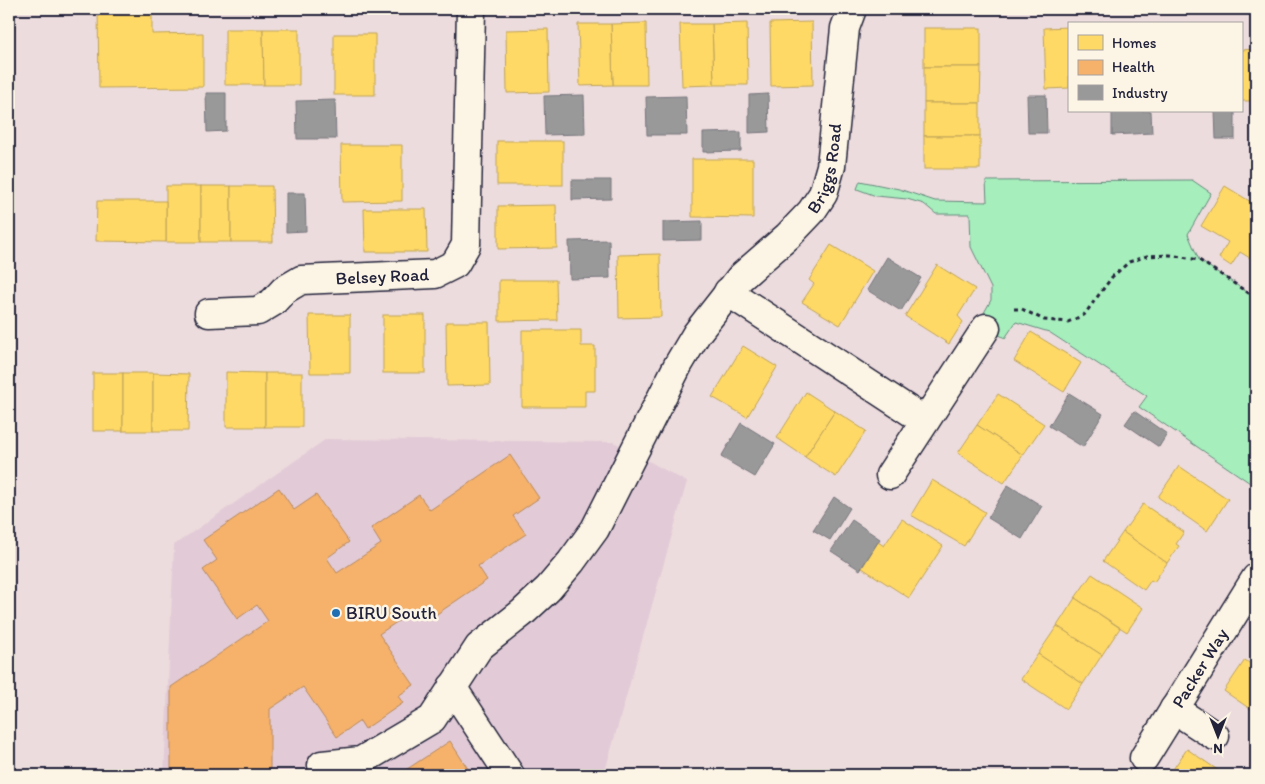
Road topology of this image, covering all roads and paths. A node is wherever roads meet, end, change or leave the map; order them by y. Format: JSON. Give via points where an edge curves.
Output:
{"nodes":[{"id":1,"x":470,"y":9,"type":"edge"},
{"id":2,"x":852,"y":9,"type":"edge"},
{"id":3,"x":728,"y":292,"type":"junction"},
{"id":4,"x":1256,"y":298,"type":"edge"},
{"id":5,"x":209,"y":313,"type":"dead end"},
{"id":6,"x":986,"y":328,"type":"joint"},
{"id":7,"x":925,"y":421,"type":"junction"},
{"id":8,"x":890,"y":476,"type":"dead end"},
{"id":9,"x":1256,"y":578,"type":"edge"},
{"id":10,"x":452,"y":687,"type":"junction"},
{"id":11,"x":1174,"y":709,"type":"junction"},
{"id":12,"x":1215,"y":736,"type":"dead end"},
{"id":13,"x":1144,"y":758,"type":"dead end"},
{"id":14,"x":322,"y":766,"type":"dead end"},
{"id":15,"x":510,"y":775,"type":"edge"}],
"edges":[{"from":1,"to":5,"type":"street","name":"Belsey Road","via":[[466,245],[455,264],[435,274],[301,280],[258,311]]},
{"from":2,"to":3,"type":"street","name":"Briggs Road","via":[[845,28],[831,166],[823,194],[794,230]]},
{"from":3,"to":7,"type":"street"},
{"from":3,"to":10,"type":"street","name":"Briggs Road","via":[[678,365],[595,529],[548,589],[479,647]]},
{"from":4,"to":6,"type":"path","via":[[1199,260],[1170,255],[1147,256],[1129,262],[1112,277],[1084,315],[1068,322],[1044,320],[1022,309],[1003,309]]},
{"from":6,"to":7,"type":"street"},
{"from":7,"to":8,"type":"street"},
{"from":9,"to":11,"type":"street","name":"Packer Way"},
{"from":10,"to":14,"type":"street","name":"Briggs Road","via":[[432,719],[361,761]]},
{"from":10,"to":15,"type":"street"},
{"from":11,"to":12,"type":"street"},
{"from":11,"to":13,"type":"street","name":"Packer Way"}]}
